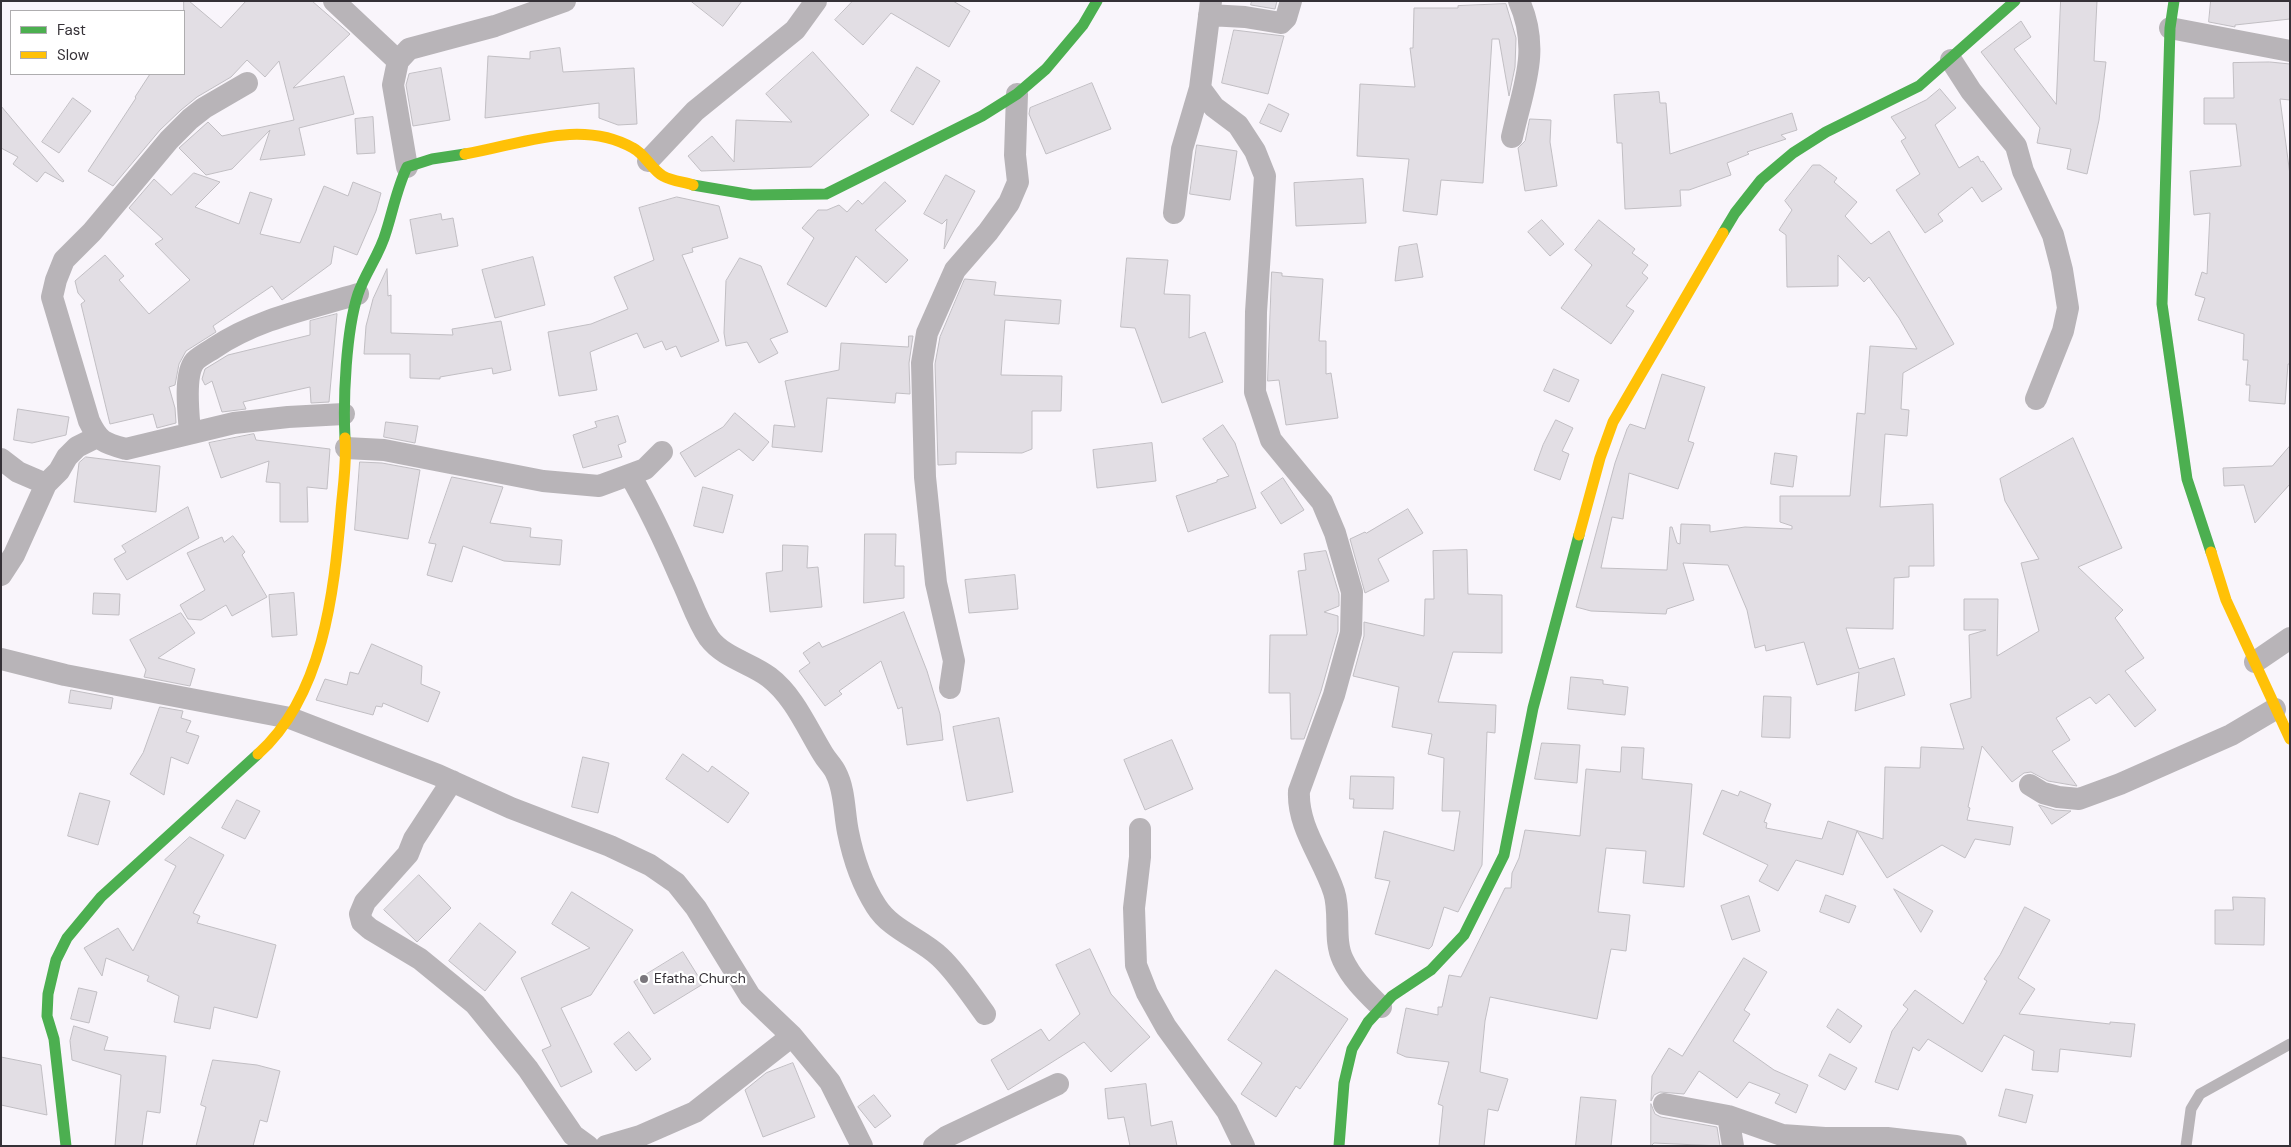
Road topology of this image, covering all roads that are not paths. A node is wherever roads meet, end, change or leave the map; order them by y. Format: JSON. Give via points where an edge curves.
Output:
{"nodes":[{"id":1,"x":334,"y":1,"type":"edge"},
{"id":2,"x":565,"y":1,"type":"edge"},
{"id":3,"x":816,"y":1,"type":"edge"},
{"id":4,"x":1097,"y":1,"type":"edge"},
{"id":5,"x":1291,"y":1,"type":"edge"},
{"id":6,"x":1519,"y":1,"type":"edge"},
{"id":7,"x":2015,"y":1,"type":"edge"},
{"id":8,"x":2174,"y":1,"type":"edge"},
{"id":9,"x":1210,"y":8,"type":"edge"},
{"id":10,"x":2170,"y":28,"type":"junction"},
{"id":11,"x":2290,"y":51,"type":"edge"},
{"id":12,"x":1951,"y":60,"type":"junction"},
{"id":13,"x":398,"y":62,"type":"junction"},
{"id":14,"x":247,"y":83,"type":"dead end"},
{"id":15,"x":1200,"y":88,"type":"junction"},
{"id":16,"x":1018,"y":94,"type":"junction"},
{"id":17,"x":1512,"y":137,"type":"dead end"},
{"id":18,"x":648,"y":161,"type":"junction"},
{"id":19,"x":407,"y":167,"type":"junction"},
{"id":20,"x":1174,"y":213,"type":"dead end"},
{"id":21,"x":358,"y":294,"type":"junction"},
{"id":22,"x":2036,"y":398,"type":"dead end"},
{"id":23,"x":344,"y":414,"type":"junction"},
{"id":24,"x":190,"y":433,"type":"junction"},
{"id":25,"x":97,"y":437,"type":"junction"},
{"id":26,"x":346,"y":448,"type":"junction"},
{"id":27,"x":662,"y":452,"type":"dead end"},
{"id":28,"x":2,"y":460,"type":"edge"},
{"id":29,"x":630,"y":475,"type":"junction"},
{"id":30,"x":46,"y":484,"type":"junction"},
{"id":31,"x":1,"y":575,"type":"edge"},
{"id":32,"x":2290,"y":638,"type":"edge"},
{"id":33,"x":1,"y":659,"type":"edge"},
{"id":34,"x":2254,"y":662,"type":"junction"},
{"id":35,"x":950,"y":688,"type":"dead end"},
{"id":36,"x":2275,"y":709,"type":"junction"},
{"id":37,"x":290,"y":718,"type":"junction"},
{"id":38,"x":2290,"y":739,"type":"edge"},
{"id":39,"x":452,"y":781,"type":"junction"},
{"id":40,"x":2030,"y":785,"type":"dead end"},
{"id":41,"x":1140,"y":829,"type":"dead end"},
{"id":42,"x":1381,"y":1007,"type":"junction"},
{"id":43,"x":984,"y":1014,"type":"dead end"},
{"id":44,"x":792,"y":1036,"type":"junction"},
{"id":45,"x":2290,"y":1044,"type":"edge"},
{"id":46,"x":1058,"y":1084,"type":"dead end"},
{"id":47,"x":1664,"y":1104,"type":"dead end"},
{"id":48,"x":1728,"y":1116,"type":"junction"},
{"id":49,"x":1827,"y":1142,"type":"edge"},
{"id":50,"x":66,"y":1146,"type":"edge"},
{"id":51,"x":588,"y":1146,"type":"edge"},
{"id":52,"x":606,"y":1146,"type":"edge"},
{"id":53,"x":862,"y":1146,"type":"edge"},
{"id":54,"x":934,"y":1146,"type":"edge"},
{"id":55,"x":1244,"y":1146,"type":"edge"},
{"id":56,"x":1339,"y":1146,"type":"edge"},
{"id":57,"x":1734,"y":1146,"type":"edge"},
{"id":58,"x":1956,"y":1146,"type":"edge"},
{"id":59,"x":2186,"y":1146,"type":"edge"}],
"edges":[{"from":1,"to":13,"type":"street"},
{"from":2,"to":13,"type":"street","via":[[495,26],[409,49]]},
{"from":3,"to":18,"type":"street","via":[[795,30],[695,111]]},
{"from":4,"to":16,"type":"street","via":[[1083,25],[1046,69]]},
{"from":5,"to":9,"type":"street","via":[[1281,23]]},
{"from":6,"to":17,"type":"street","via":[[1530,34],[1530,58]]},
{"from":7,"to":12,"type":"street"},
{"from":8,"to":10,"type":"street"},
{"from":9,"to":15,"type":"street"},
{"from":10,"to":11,"type":"street"},
{"from":10,"to":34,"type":"street","via":[[2162,304],[2187,479],[2226,600]]},
{"from":12,"to":22,"type":"street","via":[[1971,91],[2016,146],[2022,171],[2056,244],[2068,308],[2063,331]]},
{"from":12,"to":42,"type":"street","via":[[1919,86],[1826,132],[1793,153],[1762,180],[1735,213],[1614,422],[1600,458],[1533,708],[1504,855],[1464,935],[1431,970]]},
{"from":13,"to":19,"type":"street","via":[[393,85]]},
{"from":14,"to":25,"type":"street","via":[[190,119],[64,260],[52,297],[89,421]]},
{"from":15,"to":20,"type":"street","via":[[1182,149]]},
{"from":15,"to":42,"type":"street","via":[[1214,107],[1238,125],[1255,151],[1265,176],[1256,312],[1255,392],[1271,440],[1322,502],[1335,532],[1352,592],[1351,633],[1298,805],[1334,892],[1341,958],[1355,981]]},
{"from":16,"to":18,"type":"street","via":[[982,116],[826,194],[752,195],[700,187],[663,176]]},
{"from":16,"to":35,"type":"street","via":[[1015,155],[1018,182],[1009,203],[955,270],[927,333],[922,363],[925,477],[936,583],[954,661]]},
{"from":18,"to":19,"type":"street","via":[[634,148],[600,134],[550,135]]},
{"from":19,"to":21,"type":"street","via":[[386,234]]},
{"from":21,"to":23,"type":"street","via":[[351,324]]},
{"from":21,"to":24,"type":"street","via":[[283,315],[251,328],[194,362],[188,387]]},
{"from":23,"to":24,"type":"street","via":[[234,423]]},
{"from":23,"to":26,"type":"street"},
{"from":24,"to":25,"type":"street","via":[[126,449]]},
{"from":25,"to":30,"type":"street","via":[[77,447]]},
{"from":26,"to":29,"type":"street","via":[[384,450],[578,485],[599,486]]},
{"from":26,"to":37,"type":"street","via":[[337,553],[327,617],[308,680]]},
{"from":27,"to":29,"type":"street","via":[[646,469]]},
{"from":28,"to":30,"type":"street","via":[[18,472]]},
{"from":29,"to":43,"type":"street","via":[[656,522],[699,621],[711,640],[770,677],[807,724],[836,772],[848,834],[861,878],[876,906],[892,925],[940,957]]},
{"from":30,"to":31,"type":"street","via":[[14,555]]},
{"from":32,"to":34,"type":"street"},
{"from":33,"to":37,"type":"street","via":[[65,675]]},
{"from":34,"to":36,"type":"street"},
{"from":36,"to":38,"type":"street"},
{"from":36,"to":40,"type":"street","via":[[2231,735],[2079,799],[2043,793]]},
{"from":37,"to":39,"type":"street"},
{"from":37,"to":50,"type":"street","via":[[260,754],[101,896],[67,938],[56,960],[48,994],[47,1016],[54,1039]]},
{"from":39,"to":44,"type":"street","via":[[511,808],[610,846],[650,865],[676,883],[696,908],[750,996]]},
{"from":39,"to":51,"type":"street","via":[[414,839],[408,854],[365,902],[360,914],[362,922],[420,959],[475,1004],[528,1069],[573,1135]]},
{"from":41,"to":55,"type":"street","via":[[1134,908],[1136,965],[1166,1027],[1227,1111]]},
{"from":42,"to":56,"type":"street","via":[[1352,1049],[1343,1093]]},
{"from":44,"to":52,"type":"street","via":[[694,1112],[640,1136]]},
{"from":44,"to":53,"type":"street","via":[[830,1082]]},
{"from":45,"to":59,"type":"lane","via":[[2200,1094],[2192,1108]]},
{"from":46,"to":54,"type":"street","via":[[946,1137]]},
{"from":47,"to":48,"type":"street"},
{"from":48,"to":49,"type":"street","via":[[1782,1134]]},
{"from":48,"to":57,"type":"street"},
{"from":49,"to":58,"type":"street","via":[[1887,1138]]}]}
